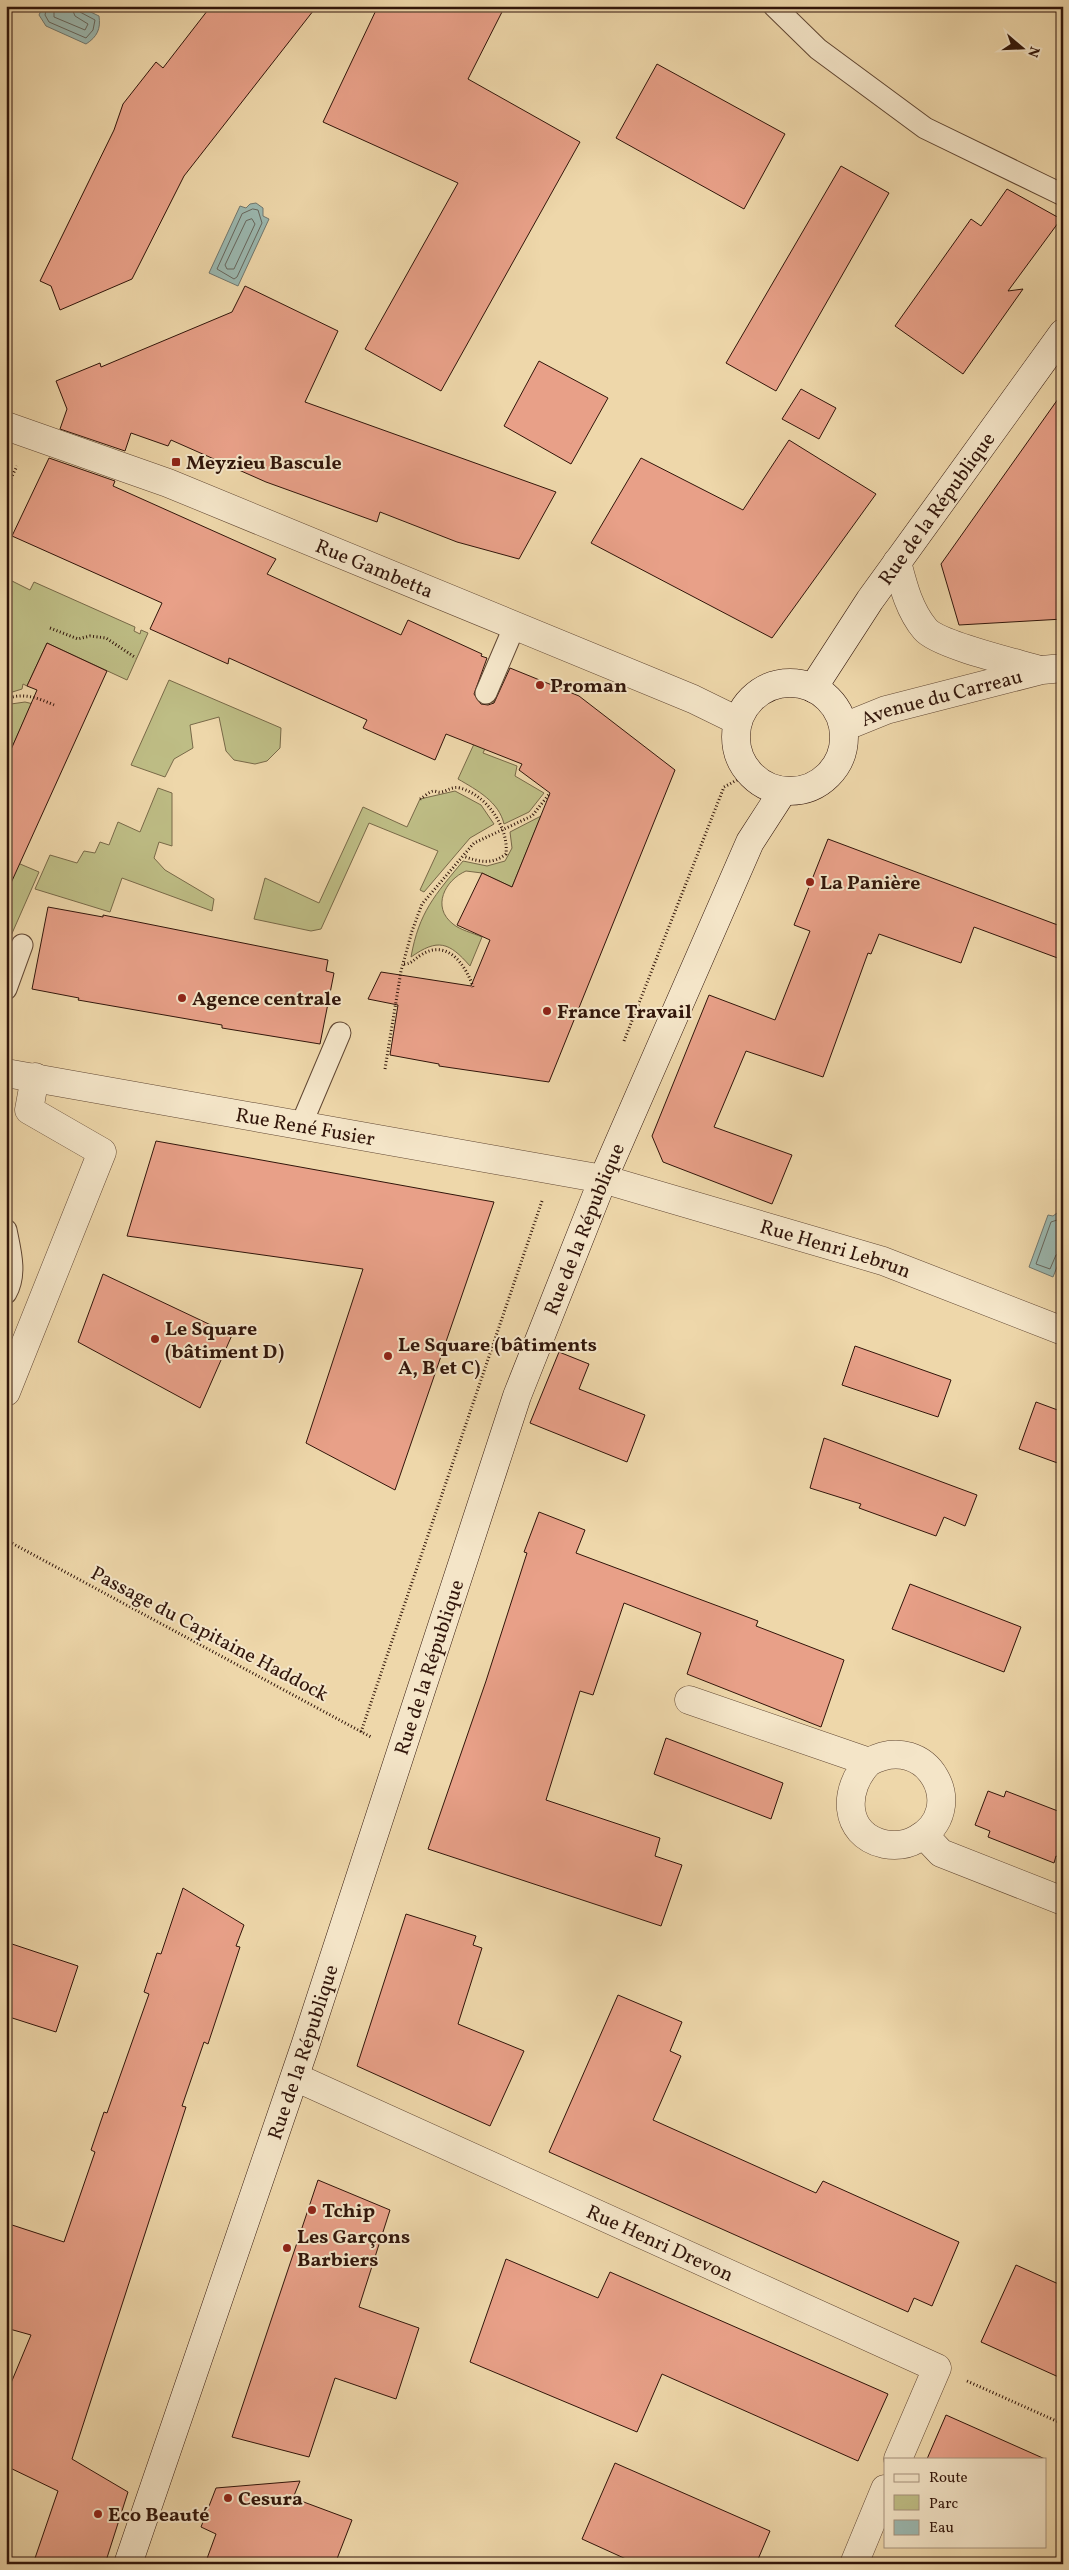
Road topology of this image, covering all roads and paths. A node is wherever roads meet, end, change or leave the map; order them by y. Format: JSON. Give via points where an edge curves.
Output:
{"nodes":[{"id":1,"x":774,"y":6,"type":"edge"},
{"id":2,"x":1063,"y":195,"type":"edge"},
{"id":3,"x":1063,"y":333,"type":"edge"},
{"id":4,"x":6,"y":426,"type":"edge"},
{"id":5,"x":20,"y":459,"type":"dead end"},
{"id":6,"x":6,"y":488,"type":"edge"},
{"id":7,"x":897,"y":562,"type":"junction"},
{"id":8,"x":515,"y":626,"type":"junction"},
{"id":9,"x":50,"y":628,"type":"dead end"},
{"id":10,"x":136,"y":658,"type":"dead end"},
{"id":11,"x":1052,"y":669,"type":"edge"},
{"id":12,"x":813,"y":688,"type":"junction"},
{"id":13,"x":486,"y":693,"type":"dead end"},
{"id":14,"x":6,"y":700,"type":"edge"},
{"id":15,"x":54,"y":705,"type":"dead end"},
{"id":16,"x":738,"y":721,"type":"junction"},
{"id":17,"x":844,"y":727,"type":"junction"},
{"id":18,"x":750,"y":773,"type":"junction"},
{"id":19,"x":783,"y":791,"type":"junction"},
{"id":20,"x":550,"y":793,"type":"dead end"},
{"id":21,"x":420,"y":799,"type":"dead end"},
{"id":22,"x":504,"y":830,"type":"junction"},
{"id":23,"x":463,"y":856,"type":"junction"},
{"id":24,"x":22,"y":944,"type":"dead end"},
{"id":25,"x":404,"y":964,"type":"junction"},
{"id":26,"x":472,"y":987,"type":"dead end"},
{"id":27,"x":6,"y":989,"type":"edge"},
{"id":28,"x":340,"y":1033,"type":"dead end"},
{"id":29,"x":622,"y":1044,"type":"dead end"},
{"id":30,"x":385,"y":1069,"type":"dead end"},
{"id":31,"x":6,"y":1073,"type":"edge"},
{"id":32,"x":35,"y":1077,"type":"junction"},
{"id":33,"x":301,"y":1125,"type":"junction"},
{"id":34,"x":552,"y":1172,"type":"junction"},
{"id":35,"x":603,"y":1179,"type":"junction"},
{"id":36,"x":6,"y":1230,"type":"edge"},
{"id":37,"x":6,"y":1293,"type":"edge"},
{"id":38,"x":1063,"y":1331,"type":"edge"},
{"id":39,"x":6,"y":1392,"type":"edge"},
{"id":40,"x":6,"y":1540,"type":"edge"},
{"id":41,"x":689,"y":1700,"type":"dead end"},
{"id":42,"x":362,"y":1732,"type":"junction"},
{"id":43,"x":400,"y":1753,"type":"junction"},
{"id":44,"x":869,"y":1762,"type":"junction"},
{"id":45,"x":924,"y":1835,"type":"junction"},
{"id":46,"x":1063,"y":1901,"type":"edge"},
{"id":47,"x":295,"y":2077,"type":"junction"},
{"id":48,"x":937,"y":2368,"type":"junction"},
{"id":49,"x":1063,"y":2424,"type":"edge"},
{"id":50,"x":898,"y":2458,"type":"edge"},
{"id":51,"x":884,"y":2491,"type":"edge"},
{"id":52,"x":128,"y":2564,"type":"edge"},
{"id":53,"x":854,"y":2564,"type":"edge"}],
"edges":[{"from":1,"to":2,"type":"lane","via":[[818,49],[925,128]]},
{"from":3,"to":7,"type":"street","name":"Rue de la République"},
{"from":4,"to":8,"type":"street","name":"Rue Gambetta","via":[[168,483]]},
{"from":5,"to":6,"type":"path"},
{"from":7,"to":11,"type":"street","name":"Avenue du Carreau","via":[[906,596],[926,630],[959,647]]},
{"from":7,"to":12,"type":"street","name":"Rue de la République"},
{"from":8,"to":13,"type":"lane"},
{"from":8,"to":16,"type":"street","name":"Rue Gambetta"},
{"from":9,"to":10,"type":"path","via":[[78,638],[106,638]]},
{"from":11,"to":17,"type":"street","name":"Avenue du Carreau","via":[[886,710]]},
{"from":12,"to":16,"type":"street","via":[[795,683],[777,684],[760,692]]},
{"from":12,"to":17,"type":"street","via":[[827,697],[838,711]]},
{"from":14,"to":15,"type":"path","via":[[19,695]]},
{"from":16,"to":18,"type":"street","via":[[736,740],[740,757]]},
{"from":17,"to":19,"type":"street","via":[[840,760],[829,774],[816,785]]},
{"from":18,"to":19,"type":"street","via":[[771,788]]},
{"from":18,"to":29,"type":"path","via":[[724,787]]},
{"from":19,"to":35,"type":"street","name":"Rue de la République","via":[[750,842]]},
{"from":20,"to":22,"type":"path","via":[[532,816]]},
{"from":21,"to":22,"type":"path","via":[[432,791],[459,788],[482,800]]},
{"from":22,"to":23,"type":"path","via":[[474,843]]},
{"from":22,"to":23,"type":"path","via":[[506,854],[499,859],[487,862]]},
{"from":23,"to":25,"type":"path","via":[[422,904]]},
{"from":24,"to":27,"type":"lane"},
{"from":25,"to":26,"type":"path","via":[[410,964],[432,950],[445,951],[468,970]]},
{"from":25,"to":30,"type":"path","via":[[394,1005]]},
{"from":28,"to":33,"type":"lane"},
{"from":31,"to":32,"type":"street","name":"Rue René Fusier"},
{"from":32,"to":33,"type":"street","name":"Rue René Fusier"},
{"from":32,"to":39,"type":"street","via":[[29,1110],[102,1152]]},
{"from":33,"to":34,"type":"street","name":"Rue René Fusier"},
{"from":34,"to":35,"type":"street","name":"Rue René Fusier"},
{"from":34,"to":42,"type":"path"},
{"from":35,"to":38,"type":"street","name":"Rue Henri Lebrun","via":[[883,1261]]},
{"from":35,"to":43,"type":"street","name":"Rue de la République","via":[[517,1396]]},
{"from":36,"to":37,"type":"lane","via":[[12,1260]]},
{"from":40,"to":42,"type":"path","name":"Passage du Capitaine Haddock"},
{"from":41,"to":44,"type":"street"},
{"from":42,"to":43,"type":"path","name":"Passage du Capitaine Haddock"},
{"from":43,"to":47,"type":"street","name":"Rue de la République"},
{"from":44,"to":45,"type":"street","via":[[881,1755],[909,1755],[932,1771],[939,1784],[941,1798],[939,1811]]},
{"from":44,"to":45,"type":"street","via":[[858,1772],[852,1786],[852,1814],[859,1827],[869,1837],[898,1845]]},
{"from":45,"to":46,"type":"street","via":[[941,1853]]},
{"from":47,"to":48,"type":"street","name":"Rue Henri Drevon"},
{"from":47,"to":52,"type":"street","name":"Rue de la République"},
{"from":48,"to":49,"type":"path"},
{"from":48,"to":50,"type":"street"},
{"from":51,"to":53,"type":"street"}]}
